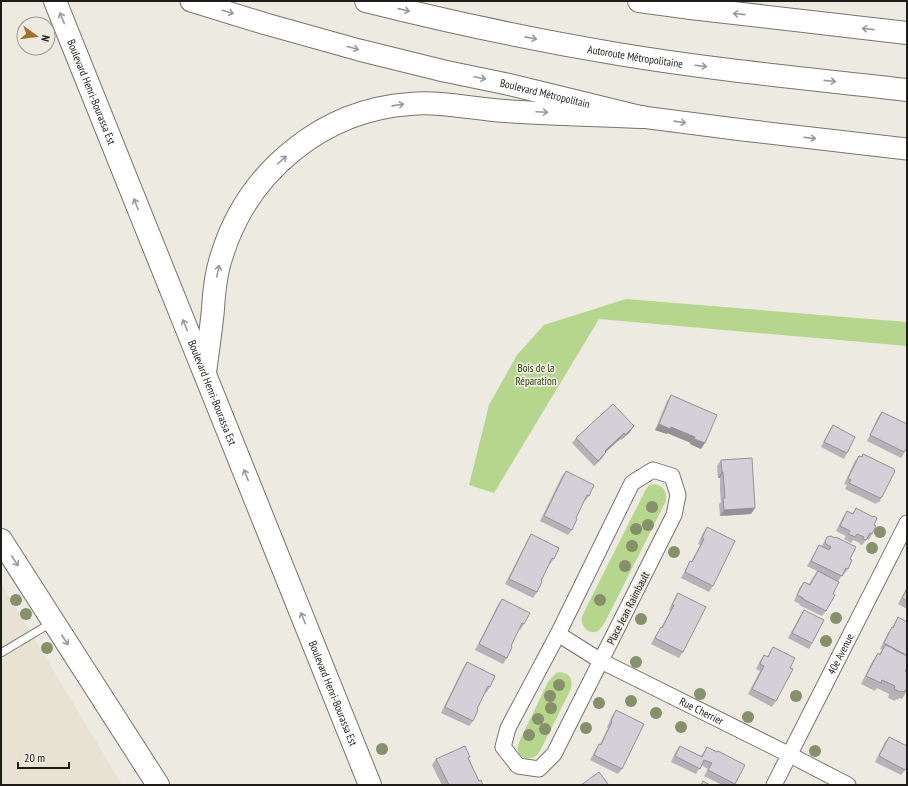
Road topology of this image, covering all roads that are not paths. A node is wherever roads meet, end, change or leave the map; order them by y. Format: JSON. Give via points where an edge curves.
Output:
{"nodes":[{"id":1,"x":55,"y":1,"type":"edge"},
{"id":2,"x":191,"y":1,"type":"edge"},
{"id":3,"x":366,"y":1,"type":"edge"},
{"id":4,"x":639,"y":1,"type":"edge"},
{"id":5,"x":907,"y":33,"type":"edge"},
{"id":6,"x":907,"y":90,"type":"edge"},
{"id":7,"x":642,"y":117,"type":"junction"},
{"id":8,"x":907,"y":149,"type":"edge"},
{"id":9,"x":205,"y":374,"type":"junction"},
{"id":10,"x":907,"y":523,"type":"edge"},
{"id":11,"x":1,"y":540,"type":"edge"},
{"id":12,"x":53,"y":622,"type":"junction"},
{"id":13,"x":558,"y":634,"type":"junction"},
{"id":14,"x":2,"y":650,"type":"edge"},
{"id":15,"x":601,"y":661,"type":"junction"},
{"id":16,"x":790,"y":755,"type":"junction"},
{"id":17,"x":158,"y":785,"type":"edge"},
{"id":18,"x":369,"y":785,"type":"edge"},
{"id":19,"x":774,"y":785,"type":"edge"},
{"id":20,"x":848,"y":785,"type":"edge"}],
"edges":[{"from":9,"to":1,"type":"main road","name":"Boulevard Henri-Bourassa Est","one_way":true},
{"from":2,"to":7,"type":"main road","name":"Boulevard Métropolitain","one_way":true,"via":[[379,55]]},
{"from":3,"to":6,"type":"main road","name":"Autoroute Métropolitaine","one_way":true,"via":[[493,30],[619,54]]},
{"from":5,"to":4,"type":"main road","one_way":true},
{"from":7,"to":8,"type":"main road","name":"Boulevard Métropolitain","one_way":true},
{"from":9,"to":7,"type":"main road","one_way":true,"via":[[216,282],[222,255],[234,225],[249,197],[269,172],[282,159],[319,132],[374,110],[430,103],[503,111]]},
{"from":18,"to":9,"type":"main road","name":"Boulevard Henri-Bourassa Est","one_way":true},
{"from":10,"to":16,"type":"street","name":"40e Avenue"},
{"from":11,"to":12,"type":"main road","one_way":true},
{"from":12,"to":14,"type":"lane"},
{"from":12,"to":17,"type":"main road","one_way":true},
{"from":13,"to":15,"type":"street","name":"Rue Cherrier"},
{"from":13,"to":15,"type":"street","name":"Place Jean Raimbault","via":[[508,728],[503,747],[518,766],[540,770],[554,754]]},
{"from":13,"to":15,"type":"street","name":"Place Jean Raimbault","via":[[632,484],[652,470],[672,476],[678,495],[674,515]]},
{"from":15,"to":16,"type":"street","name":"Rue Cherrier"},
{"from":16,"to":19,"type":"street","name":"40e Avenue"},
{"from":16,"to":20,"type":"street","name":"Rue Cherrier"}]}
